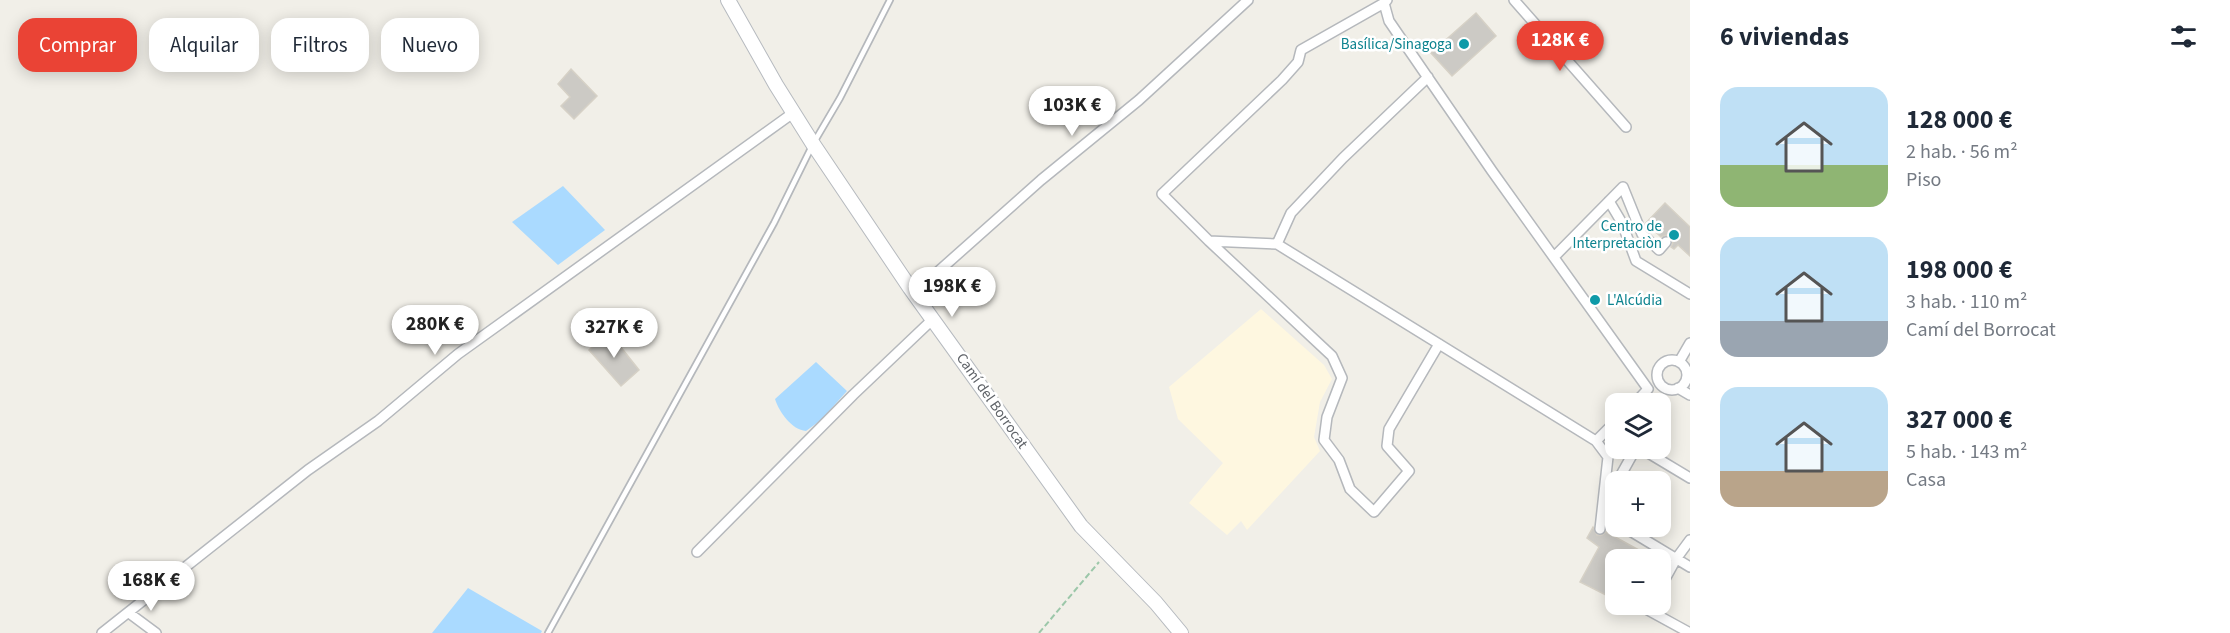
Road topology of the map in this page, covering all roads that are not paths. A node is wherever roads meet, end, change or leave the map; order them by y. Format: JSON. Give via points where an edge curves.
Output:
{"nodes":[{"id":1,"x":728,"y":0,"type":"edge"},
{"id":2,"x":890,"y":0,"type":"edge"},
{"id":3,"x":1248,"y":0,"type":"edge"},
{"id":4,"x":1514,"y":0,"type":"edge"},
{"id":5,"x":1385,"y":1,"type":"edge"},
{"id":6,"x":1428,"y":77,"type":"junction"},
{"id":7,"x":794,"y":113,"type":"junction"},
{"id":8,"x":1626,"y":127,"type":"dead end"},
{"id":9,"x":813,"y":144,"type":"junction"},
{"id":10,"x":1609,"y":201,"type":"junction"},
{"id":11,"x":1209,"y":241,"type":"junction"},
{"id":12,"x":1666,"y":242,"type":"dead end"},
{"id":13,"x":1277,"y":244,"type":"junction"},
{"id":14,"x":1554,"y":257,"type":"junction"},
{"id":15,"x":914,"y":293,"type":"junction"},
{"id":16,"x":1690,"y":294,"type":"edge"},
{"id":17,"x":933,"y":319,"type":"junction"},
{"id":18,"x":1439,"y":344,"type":"junction"},
{"id":19,"x":1690,"y":344,"type":"edge"},
{"id":20,"x":1679,"y":362,"type":"junction"},
{"id":21,"x":1658,"y":380,"type":"junction"},
{"id":22,"x":1678,"y":388,"type":"junction"},
{"id":23,"x":1648,"y":389,"type":"junction"},
{"id":24,"x":1644,"y":393,"type":"edge"},
{"id":25,"x":1690,"y":394,"type":"edge"},
{"id":26,"x":1605,"y":432,"type":"edge"},
{"id":27,"x":1596,"y":441,"type":"junction"},
{"id":28,"x":1657,"y":459,"type":"edge"},
{"id":29,"x":1690,"y":478,"type":"edge"},
{"id":30,"x":1605,"y":503,"type":"edge"},
{"id":31,"x":1603,"y":507,"type":"junction"},
{"id":32,"x":1600,"y":529,"type":"dead end"},
{"id":33,"x":1640,"y":537,"type":"edge"},
{"id":34,"x":1690,"y":540,"type":"edge"},
{"id":35,"x":697,"y":552,"type":"dead end"},
{"id":36,"x":1676,"y":559,"type":"junction"},
{"id":37,"x":1690,"y":567,"type":"edge"},
{"id":38,"x":1671,"y":568,"type":"edge"},
{"id":39,"x":129,"y":613,"type":"junction"},
{"id":40,"x":1657,"y":615,"type":"edge"},
{"id":41,"x":102,"y":633,"type":"edge"},
{"id":42,"x":156,"y":633,"type":"edge"},
{"id":43,"x":548,"y":633,"type":"edge"},
{"id":44,"x":1181,"y":633,"type":"edge"},
{"id":45,"x":1690,"y":633,"type":"edge"}],
"edges":[{"from":1,"to":7,"type":"street","name":"Camí del Borrocat"},
{"from":2,"to":9,"type":"lane"},
{"from":3,"to":15,"type":"street","via":[[1139,100],[1041,180]]},
{"from":4,"to":8,"type":"street"},
{"from":5,"to":6,"type":"street","via":[[1389,21]]},
{"from":5,"to":11,"type":"street","via":[[1301,50],[1298,62],[1282,80],[1162,194]]},
{"from":6,"to":13,"type":"street","via":[[1291,213]]},
{"from":6,"to":14,"type":"street"},
{"from":7,"to":9,"type":"street","name":"Camí del Borrocat"},
{"from":7,"to":39,"type":"street","via":[[458,354],[378,421],[308,470]]},
{"from":9,"to":15,"type":"street","name":"Camí del Borrocat"},
{"from":9,"to":43,"type":"lane","via":[[774,223]]},
{"from":10,"to":12,"type":"street","via":[[1623,187],[1642,234],[1659,250]]},
{"from":10,"to":14,"type":"street"},
{"from":10,"to":16,"type":"street","via":[[1636,261]]},
{"from":11,"to":13,"type":"street"},
{"from":11,"to":18,"type":"street","via":[[1332,356],[1342,378],[1327,417],[1324,440],[1339,460],[1350,489],[1374,512],[1409,471],[1387,446],[1389,429]]},
{"from":13,"to":18,"type":"street"},
{"from":14,"to":23,"type":"street"},
{"from":15,"to":17,"type":"street","name":"Camí del Borrocat"},
{"from":17,"to":35,"type":"street"},
{"from":17,"to":44,"type":"street","name":"Camí del Borrocat","via":[[1081,526]]},
{"from":18,"to":27,"type":"street"},
{"from":19,"to":20,"type":"street"},
{"from":20,"to":21,"type":"street","via":[[1664,362],[1658,370]]},
{"from":20,"to":22,"type":"street","via":[[1687,373]]},
{"from":21,"to":22,"type":"street","via":[[1668,389]]},
{"from":21,"to":23,"type":"street"},
{"from":22,"to":25,"type":"street"},
{"from":23,"to":24,"type":"street"},
{"from":26,"to":27,"type":"street"},
{"from":27,"to":31,"type":"street","via":[[1608,457]]},
{"from":28,"to":29,"type":"street"},
{"from":30,"to":31,"type":"street"},
{"from":31,"to":32,"type":"street"},
{"from":33,"to":36,"type":"street"},
{"from":34,"to":36,"type":"street"},
{"from":36,"to":37,"type":"street"},
{"from":36,"to":38,"type":"street"},
{"from":39,"to":41,"type":"street"},
{"from":39,"to":42,"type":"street"},
{"from":40,"to":45,"type":"street"}]}
